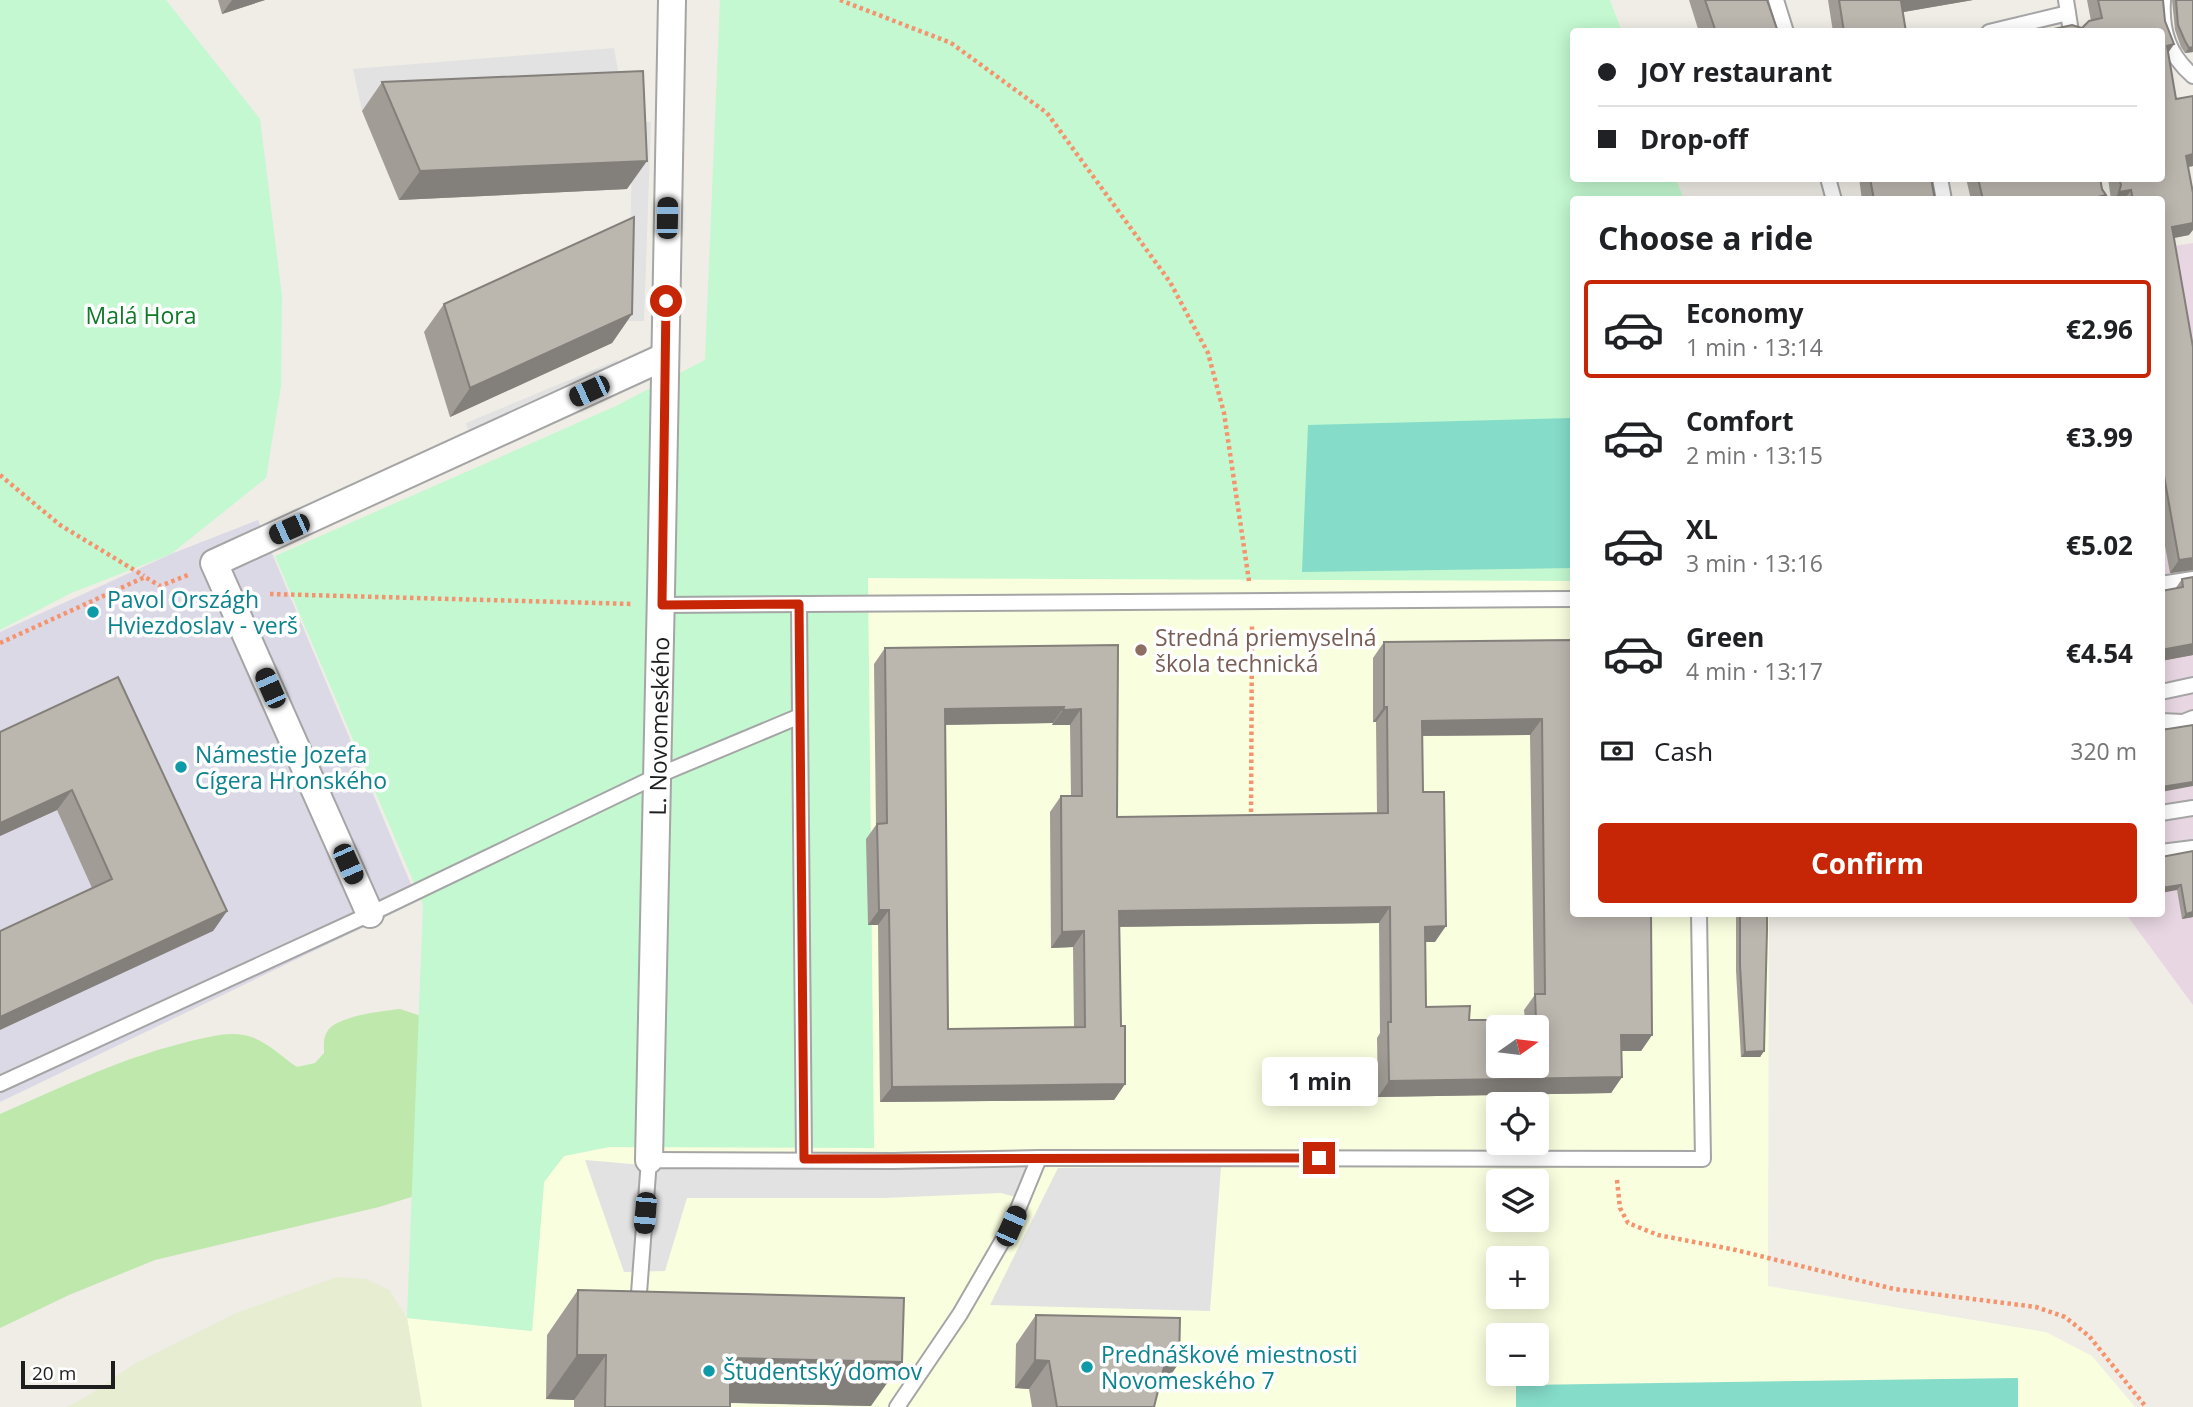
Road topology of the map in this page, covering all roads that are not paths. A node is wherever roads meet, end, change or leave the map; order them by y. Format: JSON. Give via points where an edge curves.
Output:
{"nodes":[{"id":1,"x":672,"y":0,"type":"edge"},
{"id":2,"x":1776,"y":0,"type":"edge"},
{"id":3,"x":2163,"y":0,"type":"edge"},
{"id":4,"x":2067,"y":6,"type":"edge"},
{"id":5,"x":1785,"y":28,"type":"edge"},
{"id":6,"x":2001,"y":28,"type":"edge"},
{"id":7,"x":2070,"y":28,"type":"edge"},
{"id":8,"x":2165,"y":28,"type":"edge"},
{"id":9,"x":2165,"y":30,"type":"edge"},
{"id":10,"x":2193,"y":76,"type":"edge"},
{"id":11,"x":664,"y":357,"type":"junction"},
{"id":12,"x":2193,"y":579,"type":"edge"},
{"id":13,"x":2165,"y":583,"type":"edge"},
{"id":14,"x":1570,"y":599,"type":"edge"},
{"id":15,"x":799,"y":604,"type":"junction"},
{"id":16,"x":662,"y":605,"type":"junction"},
{"id":17,"x":2193,"y":685,"type":"edge"},
{"id":18,"x":2165,"y":691,"type":"edge"},
{"id":19,"x":800,"y":716,"type":"junction"},
{"id":20,"x":2193,"y":718,"type":"edge"},
{"id":21,"x":2165,"y":721,"type":"edge"},
{"id":22,"x":659,"y":775,"type":"junction"},
{"id":23,"x":2193,"y":808,"type":"edge"},
{"id":24,"x":2165,"y":812,"type":"edge"},
{"id":25,"x":2193,"y":848,"type":"edge"},
{"id":26,"x":2165,"y":852,"type":"edge"},
{"id":27,"x":370,"y":914,"type":"junction"},
{"id":28,"x":1699,"y":917,"type":"edge"},
{"id":29,"x":0,"y":1084,"type":"edge"},
{"id":30,"x":1039,"y":1158,"type":"junction"},
{"id":31,"x":804,"y":1159,"type":"junction"},
{"id":32,"x":649,"y":1160,"type":"junction"},
{"id":33,"x":639,"y":1293,"type":"edge"},
{"id":34,"x":897,"y":1407,"type":"edge"}],
"edges":[{"from":1,"to":11,"type":"street","name":"L. Novomeského"},
{"from":2,"to":5,"type":"lane"},
{"from":3,"to":8,"type":"lane"},
{"from":4,"to":6,"type":"lane"},
{"from":4,"to":7,"type":"lane"},
{"from":9,"to":10,"type":"lane","via":[[2178,63]]},
{"from":11,"to":16,"type":"street","name":"L. Novomeského"},
{"from":11,"to":27,"type":"street","via":[[214,564]]},
{"from":12,"to":13,"type":"lane"},
{"from":14,"to":15,"type":"lane"},
{"from":15,"to":16,"type":"lane"},
{"from":15,"to":19,"type":"lane"},
{"from":16,"to":22,"type":"street","name":"L. Novomeského"},
{"from":17,"to":18,"type":"lane"},
{"from":19,"to":22,"type":"lane"},
{"from":19,"to":31,"type":"lane"},
{"from":20,"to":21,"type":"lane"},
{"from":22,"to":27,"type":"lane"},
{"from":22,"to":32,"type":"street","name":"L. Novomeského"},
{"from":23,"to":24,"type":"lane"},
{"from":25,"to":26,"type":"lane"},
{"from":27,"to":29,"type":"lane"},
{"from":28,"to":30,"type":"lane","via":[[1703,1159]]},
{"from":30,"to":31,"type":"lane"},
{"from":30,"to":34,"type":"lane","via":[[1011,1226],[960,1314]]},
{"from":31,"to":32,"type":"lane"},
{"from":32,"to":33,"type":"lane"}]}
